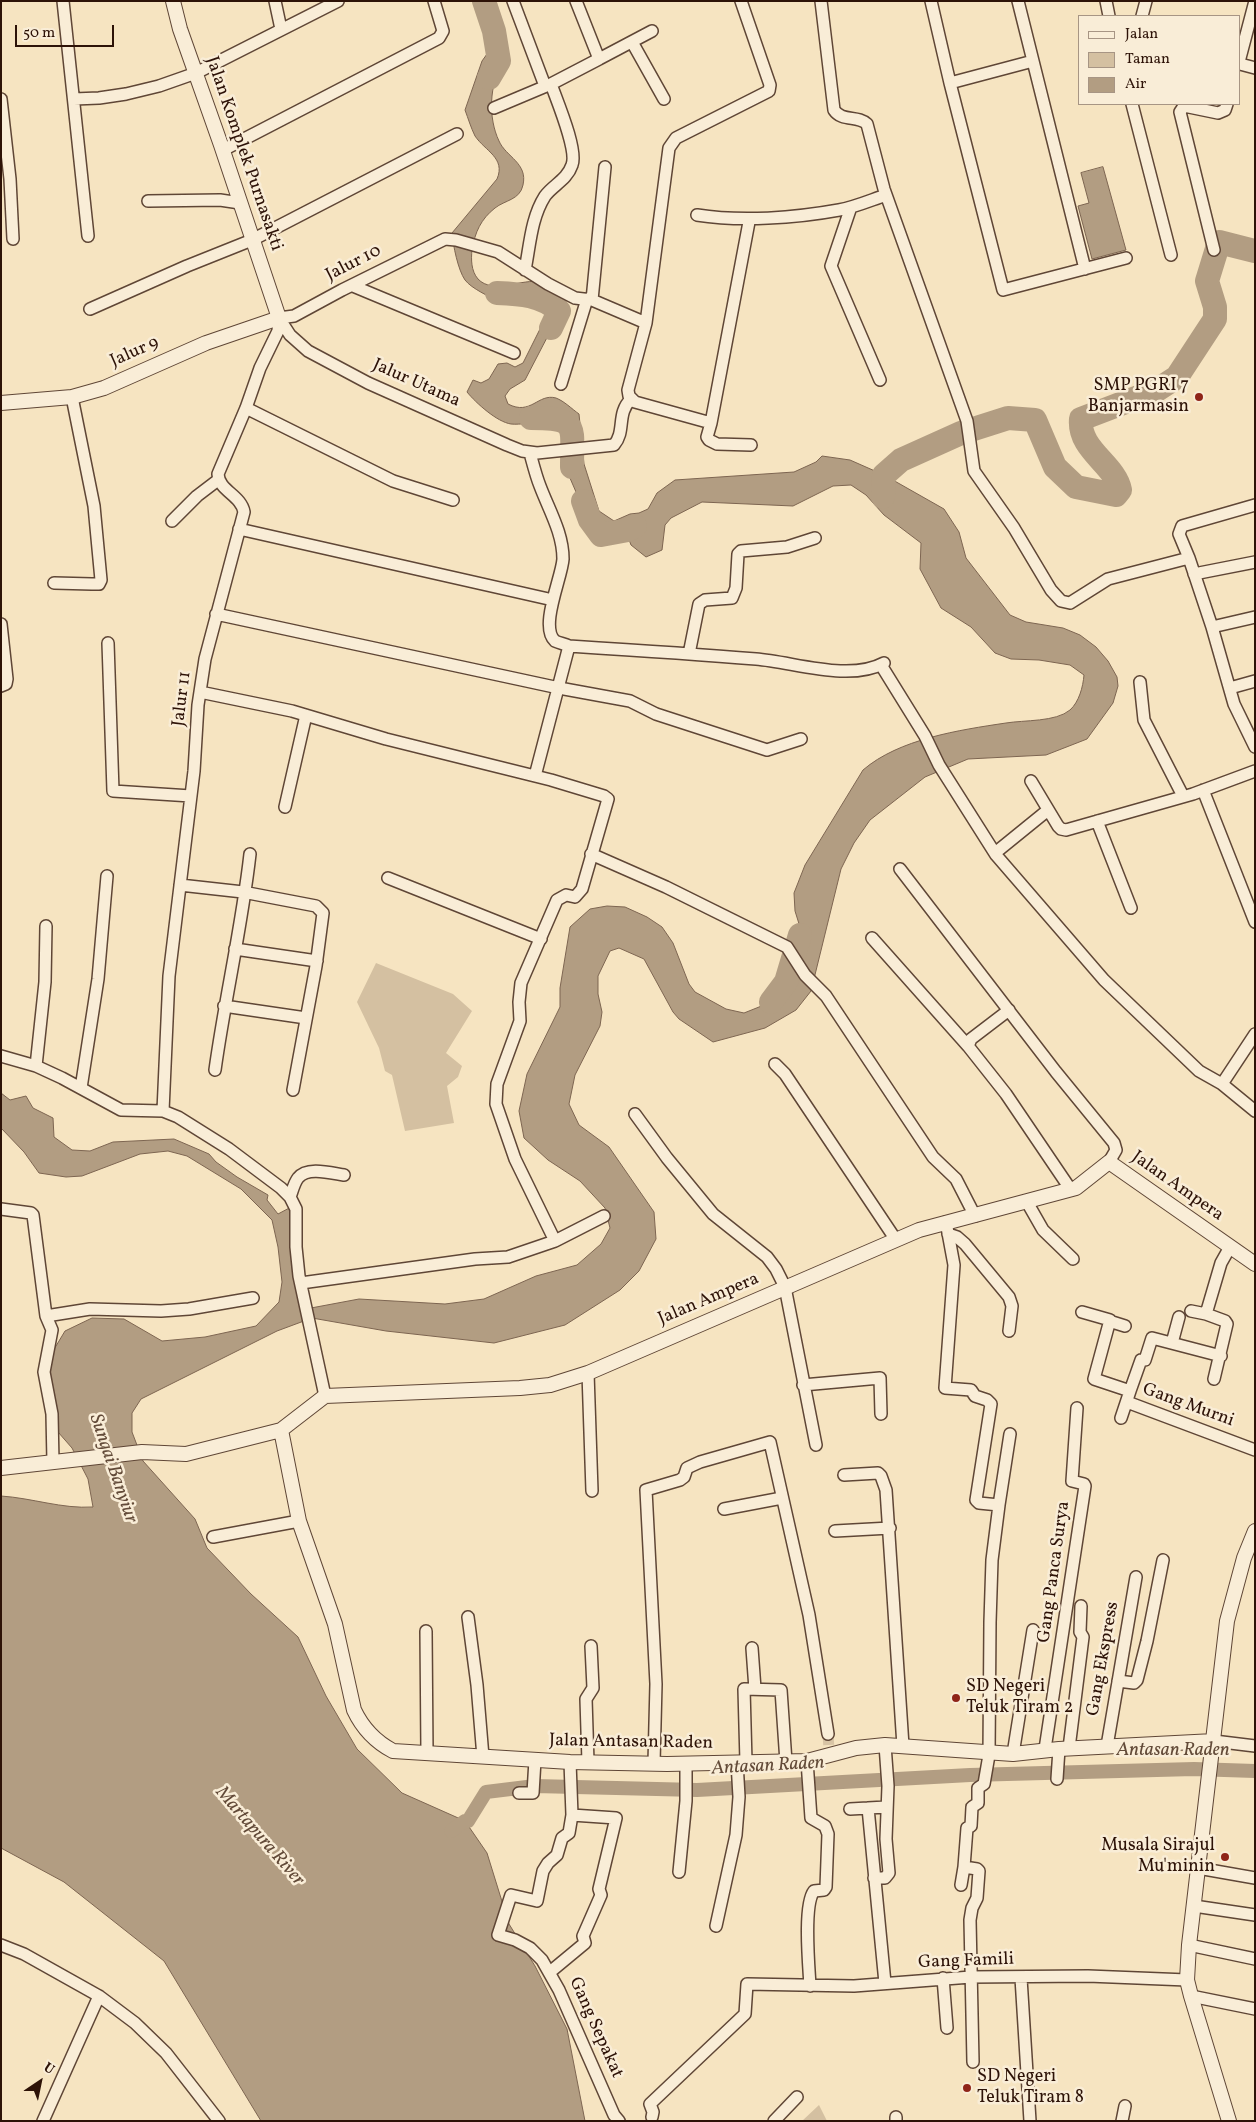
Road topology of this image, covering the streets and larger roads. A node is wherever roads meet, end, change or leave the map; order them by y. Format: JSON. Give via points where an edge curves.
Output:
{"nodes":[{"id":1,"x":62,"y":1,"type":"edge"},
{"id":2,"x":173,"y":1,"type":"edge"},
{"id":3,"x":275,"y":1,"type":"edge"},
{"id":4,"x":338,"y":1,"type":"edge"},
{"id":5,"x":434,"y":1,"type":"edge"},
{"id":6,"x":513,"y":1,"type":"edge"},
{"id":7,"x":576,"y":1,"type":"edge"},
{"id":8,"x":741,"y":1,"type":"edge"},
{"id":9,"x":822,"y":1,"type":"edge"},
{"id":10,"x":931,"y":1,"type":"edge"},
{"id":11,"x":1018,"y":1,"type":"edge"},
{"id":12,"x":1106,"y":1,"type":"edge"},
{"id":13,"x":1146,"y":1,"type":"edge"},
{"id":14,"x":1255,"y":1,"type":"edge"},
{"id":15,"x":1110,"y":15,"type":"edge"},
{"id":16,"x":1142,"y":15,"type":"edge"},
{"id":17,"x":281,"y":28,"type":"junction"},
{"id":18,"x":652,"y":31,"type":"dead end"},
{"id":19,"x":632,"y":42,"type":"junction"},
{"id":20,"x":1241,"y":54,"type":"edge"},
{"id":21,"x":599,"y":59,"type":"junction"},
{"id":22,"x":1033,"y":61,"type":"junction"},
{"id":23,"x":1241,"y":64,"type":"edge"},
{"id":24,"x":1255,"y":68,"type":"edge"},
{"id":25,"x":196,"y":73,"type":"junction"},
{"id":26,"x":950,"y":83,"type":"junction"},
{"id":27,"x":548,"y":85,"type":"junction"},
{"id":28,"x":1,"y":99,"type":"edge"},
{"id":29,"x":74,"y":99,"type":"junction"},
{"id":30,"x":664,"y":99,"type":"dead end"},
{"id":31,"x":1132,"y":105,"type":"edge"},
{"id":32,"x":1226,"y":105,"type":"edge"},
{"id":33,"x":494,"y":108,"type":"dead end"},
{"id":34,"x":457,"y":134,"type":"dead end"},
{"id":35,"x":223,"y":150,"type":"junction"},
{"id":36,"x":606,"y":167,"type":"dead end"},
{"id":37,"x":886,"y":195,"type":"junction"},
{"id":38,"x":148,"y":201,"type":"dead end"},
{"id":39,"x":240,"y":203,"type":"junction"},
{"id":40,"x":850,"y":207,"type":"junction"},
{"id":41,"x":697,"y":215,"type":"dead end"},
{"id":42,"x":749,"y":222,"type":"dead end"},
{"id":43,"x":88,"y":236,"type":"dead end"},
{"id":44,"x":13,"y":239,"type":"dead end"},
{"id":45,"x":252,"y":240,"type":"junction"},
{"id":46,"x":1214,"y":250,"type":"dead end"},
{"id":47,"x":1171,"y":255,"type":"dead end"},
{"id":48,"x":1126,"y":258,"type":"dead end"},
{"id":49,"x":1085,"y":269,"type":"junction"},
{"id":50,"x":526,"y":270,"type":"junction"},
{"id":51,"x":353,"y":286,"type":"junction"},
{"id":52,"x":590,"y":299,"type":"junction"},
{"id":53,"x":90,"y":309,"type":"dead end"},
{"id":54,"x":279,"y":318,"type":"junction"},
{"id":55,"x":646,"y":323,"type":"junction"},
{"id":56,"x":514,"y":353,"type":"dead end"},
{"id":57,"x":880,"y":380,"type":"dead end"},
{"id":58,"x":561,"y":384,"type":"dead end"},
{"id":59,"x":72,"y":397,"type":"junction"},
{"id":60,"x":631,"y":399,"type":"junction"},
{"id":61,"x":1,"y":403,"type":"edge"},
{"id":62,"x":246,"y":408,"type":"junction"},
{"id":63,"x":711,"y":423,"type":"junction"},
{"id":64,"x":751,"y":445,"type":"dead end"},
{"id":65,"x":530,"y":453,"type":"junction"},
{"id":66,"x":218,"y":480,"type":"junction"},
{"id":67,"x":453,"y":500,"type":"dead end"},
{"id":68,"x":1255,"y":505,"type":"edge"},
{"id":69,"x":172,"y":521,"type":"dead end"},
{"id":70,"x":239,"y":529,"type":"junction"},
{"id":71,"x":815,"y":538,"type":"dead end"},
{"id":72,"x":1189,"y":558,"type":"junction"},
{"id":73,"x":1255,"y":562,"type":"edge"},
{"id":74,"x":1194,"y":574,"type":"junction"},
{"id":75,"x":54,"y":583,"type":"dead end"},
{"id":76,"x":553,"y":600,"type":"junction"},
{"id":77,"x":216,"y":614,"type":"junction"},
{"id":78,"x":1255,"y":617,"type":"edge"},
{"id":79,"x":1,"y":624,"type":"edge"},
{"id":80,"x":1212,"y":627,"type":"junction"},
{"id":81,"x":108,"y":643,"type":"dead end"},
{"id":82,"x":569,"y":646,"type":"junction"},
{"id":83,"x":689,"y":654,"type":"junction"},
{"id":84,"x":1255,"y":681,"type":"edge"},
{"id":85,"x":1140,"y":682,"type":"dead end"},
{"id":86,"x":2,"y":686,"type":"edge"},
{"id":87,"x":558,"y":688,"type":"junction"},
{"id":88,"x":1230,"y":688,"type":"junction"},
{"id":89,"x":200,"y":692,"type":"junction"},
{"id":90,"x":306,"y":715,"type":"junction"},
{"id":91,"x":801,"y":739,"type":"dead end"},
{"id":92,"x":1255,"y":747,"type":"edge"},
{"id":93,"x":1255,"y":771,"type":"edge"},
{"id":94,"x":535,"y":776,"type":"junction"},
{"id":95,"x":1031,"y":781,"type":"dead end"},
{"id":96,"x":1203,"y":790,"type":"junction"},
{"id":97,"x":191,"y":796,"type":"junction"},
{"id":98,"x":1183,"y":796,"type":"junction"},
{"id":99,"x":284,"y":807,"type":"dead end"},
{"id":100,"x":1048,"y":810,"type":"junction"},
{"id":101,"x":1097,"y":821,"type":"junction"},
{"id":102,"x":995,"y":853,"type":"junction"},
{"id":103,"x":250,"y":854,"type":"dead end"},
{"id":104,"x":591,"y":854,"type":"junction"},
{"id":105,"x":900,"y":869,"type":"dead end"},
{"id":106,"x":107,"y":876,"type":"dead end"},
{"id":107,"x":388,"y":878,"type":"dead end"},
{"id":108,"x":180,"y":885,"type":"junction"},
{"id":109,"x":246,"y":893,"type":"junction"},
{"id":110,"x":1131,"y":908,"type":"dead end"},
{"id":111,"x":1255,"y":922,"type":"edge"},
{"id":112,"x":46,"y":926,"type":"dead end"},
{"id":113,"x":872,"y":938,"type":"dead end"},
{"id":114,"x":541,"y":939,"type":"junction"},
{"id":115,"x":235,"y":949,"type":"junction"},
{"id":116,"x":317,"y":961,"type":"junction"},
{"id":117,"x":224,"y":1006,"type":"junction"},
{"id":118,"x":1009,"y":1010,"type":"junction"},
{"id":119,"x":306,"y":1018,"type":"junction"},
{"id":120,"x":1255,"y":1034,"type":"edge"},
{"id":121,"x":968,"y":1046,"type":"junction"},
{"id":122,"x":1,"y":1056,"type":"edge"},
{"id":123,"x":775,"y":1064,"type":"dead end"},
{"id":124,"x":36,"y":1066,"type":"junction"},
{"id":125,"x":215,"y":1070,"type":"dead end"},
{"id":126,"x":1222,"y":1084,"type":"junction"},
{"id":127,"x":81,"y":1088,"type":"junction"},
{"id":128,"x":293,"y":1090,"type":"dead end"},
{"id":129,"x":163,"y":1111,"type":"junction"},
{"id":130,"x":1255,"y":1112,"type":"edge"},
{"id":131,"x":635,"y":1114,"type":"dead end"},
{"id":132,"x":1109,"y":1162,"type":"junction"},
{"id":133,"x":344,"y":1175,"type":"dead end"},
{"id":134,"x":1071,"y":1190,"type":"junction"},
{"id":135,"x":290,"y":1197,"type":"junction"},
{"id":136,"x":1027,"y":1202,"type":"junction"},
{"id":137,"x":1,"y":1209,"type":"edge"},
{"id":138,"x":604,"y":1216,"type":"dead end"},
{"id":139,"x":975,"y":1216,"type":"junction"},
{"id":140,"x":947,"y":1228,"type":"junction"},
{"id":141,"x":896,"y":1240,"type":"junction"},
{"id":142,"x":555,"y":1241,"type":"junction"},
{"id":143,"x":1230,"y":1247,"type":"junction"},
{"id":144,"x":1073,"y":1259,"type":"dead end"},
{"id":145,"x":1255,"y":1264,"type":"edge"},
{"id":146,"x":785,"y":1287,"type":"junction"},
{"id":147,"x":302,"y":1289,"type":"junction"},
{"id":148,"x":253,"y":1298,"type":"dead end"},
{"id":149,"x":1191,"y":1311,"type":"dead end"},
{"id":150,"x":1082,"y":1312,"type":"dead end"},
{"id":151,"x":1206,"y":1314,"type":"junction"},
{"id":152,"x":46,"y":1316,"type":"junction"},
{"id":153,"x":1179,"y":1317,"type":"dead end"},
{"id":154,"x":1110,"y":1321,"type":"junction"},
{"id":155,"x":1125,"y":1326,"type":"dead end"},
{"id":156,"x":1009,"y":1331,"type":"dead end"},
{"id":157,"x":1172,"y":1343,"type":"junction"},
{"id":158,"x":1221,"y":1356,"type":"junction"},
{"id":159,"x":588,"y":1373,"type":"junction"},
{"id":160,"x":1214,"y":1379,"type":"dead end"},
{"id":161,"x":803,"y":1385,"type":"junction"},
{"id":162,"x":325,"y":1396,"type":"junction"},
{"id":163,"x":1129,"y":1396,"type":"junction"},
{"id":164,"x":1078,"y":1408,"type":"dead end"},
{"id":165,"x":881,"y":1414,"type":"dead end"},
{"id":166,"x":1122,"y":1418,"type":"dead end"},
{"id":167,"x":281,"y":1430,"type":"junction"},
{"id":168,"x":1010,"y":1434,"type":"dead end"},
{"id":169,"x":816,"y":1444,"type":"dead end"},
{"id":170,"x":1255,"y":1450,"type":"edge"},
{"id":171,"x":53,"y":1462,"type":"junction"},
{"id":172,"x":1,"y":1468,"type":"edge"},
{"id":173,"x":844,"y":1475,"type":"dead end"},
{"id":174,"x":592,"y":1491,"type":"dead end"},
{"id":175,"x":782,"y":1498,"type":"junction"},
{"id":176,"x":999,"y":1505,"type":"junction"},
{"id":177,"x":724,"y":1509,"type":"dead end"},
{"id":178,"x":298,"y":1521,"type":"junction"},
{"id":179,"x":890,"y":1528,"type":"junction"},
{"id":180,"x":835,"y":1531,"type":"dead end"},
{"id":181,"x":1255,"y":1531,"type":"edge"},
{"id":182,"x":213,"y":1537,"type":"dead end"},
{"id":183,"x":1163,"y":1560,"type":"dead end"},
{"id":184,"x":1136,"y":1577,"type":"dead end"},
{"id":185,"x":1081,"y":1606,"type":"dead end"},
{"id":186,"x":468,"y":1617,"type":"dead end"},
{"id":187,"x":1033,"y":1630,"type":"dead end"},
{"id":188,"x":426,"y":1631,"type":"dead end"},
{"id":189,"x":591,"y":1646,"type":"dead end"},
{"id":190,"x":752,"y":1648,"type":"dead end"},
{"id":191,"x":1118,"y":1681,"type":"junction"},
{"id":192,"x":755,"y":1689,"type":"junction"},
{"id":193,"x":828,"y":1734,"type":"tunnel mouth"},
{"id":194,"x":1214,"y":1741,"type":"junction"},
{"id":195,"x":903,"y":1746,"type":"junction"},
{"id":196,"x":1107,"y":1746,"type":"junction"},
{"id":197,"x":1255,"y":1746,"type":"edge"},
{"id":198,"x":885,"y":1747,"type":"junction"},
{"id":199,"x":1058,"y":1750,"type":"junction"},
{"id":200,"x":427,"y":1753,"type":"junction"},
{"id":201,"x":989,"y":1753,"type":"junction"},
{"id":202,"x":1013,"y":1754,"type":"junction"},
{"id":203,"x":483,"y":1757,"type":"junction"},
{"id":204,"x":535,"y":1761,"type":"junction"},
{"id":205,"x":588,"y":1762,"type":"junction"},
{"id":206,"x":786,"y":1762,"type":"junction"},
{"id":207,"x":807,"y":1762,"type":"junction"},
{"id":208,"x":654,"y":1763,"type":"junction"},
{"id":209,"x":740,"y":1763,"type":"junction"},
{"id":210,"x":570,"y":1764,"type":"junction"},
{"id":211,"x":686,"y":1765,"type":"junction"},
{"id":212,"x":1057,"y":1777,"type":"dead end"},
{"id":213,"x":520,"y":1793,"type":"dead end"},
{"id":214,"x":886,"y":1807,"type":"junction"},
{"id":215,"x":868,"y":1808,"type":"junction"},
{"id":216,"x":850,"y":1809,"type":"dead end"},
{"id":217,"x":572,"y":1813,"type":"junction"},
{"id":218,"x":964,"y":1867,"type":"junction"},
{"id":219,"x":1198,"y":1868,"type":"junction"},
{"id":220,"x":679,"y":1872,"type":"dead end"},
{"id":221,"x":874,"y":1878,"type":"junction"},
{"id":222,"x":1255,"y":1878,"type":"edge"},
{"id":223,"x":961,"y":1885,"type":"dead end"},
{"id":224,"x":1194,"y":1906,"type":"junction"},
{"id":225,"x":1255,"y":1915,"type":"edge"},
{"id":226,"x":716,"y":1926,"type":"dead end"},
{"id":227,"x":1,"y":1945,"type":"edge"},
{"id":228,"x":1189,"y":1946,"type":"junction"},
{"id":229,"x":1255,"y":1958,"type":"edge"},
{"id":230,"x":550,"y":1972,"type":"junction"},
{"id":231,"x":970,"y":1977,"type":"junction"},
{"id":232,"x":943,"y":1978,"type":"junction"},
{"id":233,"x":1021,"y":1978,"type":"junction"},
{"id":234,"x":1187,"y":1980,"type":"junction"},
{"id":235,"x":884,"y":1983,"type":"junction"},
{"id":236,"x":810,"y":1986,"type":"junction"},
{"id":237,"x":99,"y":1996,"type":"junction"},
{"id":238,"x":1190,"y":1996,"type":"junction"},
{"id":239,"x":1255,"y":2009,"type":"edge"},
{"id":240,"x":947,"y":2028,"type":"dead end"},
{"id":241,"x":973,"y":2062,"type":"dead end"},
{"id":242,"x":797,"y":2097,"type":"dead end"},
{"id":243,"x":1125,"y":2106,"type":"dead end"},
{"id":244,"x":650,"y":2119,"type":"edge"},
{"id":245,"x":43,"y":2121,"type":"edge"},
{"id":246,"x":220,"y":2121,"type":"edge"},
{"id":247,"x":619,"y":2121,"type":"edge"},
{"id":248,"x":774,"y":2121,"type":"edge"},
{"id":249,"x":1030,"y":2121,"type":"edge"},
{"id":250,"x":1122,"y":2121,"type":"edge"},
{"id":251,"x":1229,"y":2121,"type":"edge"}],
"edges":[{"from":1,"to":29,"type":"street"},
{"from":2,"to":25,"type":"street","name":"Jalan Komplek Purnasakti"},
{"from":3,"to":17,"type":"street"},
{"from":4,"to":17,"type":"street"},
{"from":5,"to":35,"type":"street","via":[[442,31],[439,38]]},
{"from":6,"to":27,"type":"street"},
{"from":7,"to":21,"type":"street"},
{"from":8,"to":55,"type":"street","via":[[770,85],[769,91],[672,142]]},
{"from":9,"to":37,"type":"street","via":[[834,110],[842,117],[863,120],[867,124]]},
{"from":10,"to":26,"type":"street"},
{"from":11,"to":22,"type":"street"},
{"from":12,"to":15,"type":"street"},
{"from":13,"to":16,"type":"street"},
{"from":14,"to":20,"type":"street"},
{"from":17,"to":25,"type":"street"},
{"from":18,"to":19,"type":"street"},
{"from":19,"to":21,"type":"street"},
{"from":19,"to":30,"type":"street"},
{"from":21,"to":27,"type":"street"},
{"from":22,"to":26,"type":"street"},
{"from":22,"to":49,"type":"street"},
{"from":23,"to":24,"type":"street"},
{"from":25,"to":29,"type":"street","via":[[126,94]]},
{"from":25,"to":35,"type":"street","name":"Jalan Komplek Purnasakti"},
{"from":26,"to":49,"type":"street","via":[[1003,290]]},
{"from":27,"to":33,"type":"street"},
{"from":27,"to":50,"type":"street","via":[[570,139],[573,164],[564,179],[546,194],[536,213]]},
{"from":28,"to":44,"type":"street"},
{"from":29,"to":43,"type":"street"},
{"from":31,"to":47,"type":"street"},
{"from":32,"to":46,"type":"street","via":[[1218,113],[1184,106],[1180,112]]},
{"from":34,"to":45,"type":"street"},
{"from":35,"to":39,"type":"street","name":"Jalan Komplek Purnasakti"},
{"from":36,"to":52,"type":"street"},
{"from":37,"to":40,"type":"street"},
{"from":37,"to":72,"type":"street","via":[[967,421],[974,470],[1051,590],[1061,601],[1070,603],[1108,579]]},
{"from":38,"to":39,"type":"street","via":[[220,200]]},
{"from":39,"to":45,"type":"street","name":"Jalan Komplek Purnasakti"},
{"from":40,"to":41,"type":"street","via":[[790,216],[726,219]]},
{"from":40,"to":57,"type":"street","via":[[831,266]]},
{"from":42,"to":63,"type":"street"},
{"from":45,"to":53,"type":"street"},
{"from":45,"to":54,"type":"street","name":"Jalan Komplek Purnasakti"},
{"from":48,"to":49,"type":"street"},
{"from":50,"to":51,"type":"street","name":"Jalur 10","via":[[498,252],[445,239]]},
{"from":50,"to":52,"type":"street","via":[[576,298]]},
{"from":51,"to":54,"type":"street","name":"Jalur 10","via":[[294,316]]},
{"from":51,"to":56,"type":"street"},
{"from":52,"to":55,"type":"street"},
{"from":52,"to":58,"type":"street"},
{"from":54,"to":59,"type":"street","name":"Jalur 9","via":[[206,343],[104,388]]},
{"from":54,"to":62,"type":"street","via":[[278,331]]},
{"from":54,"to":65,"type":"street","name":"Jalur Utama","via":[[290,335],[308,351],[368,383]]},
{"from":55,"to":60,"type":"street","via":[[628,390]]},
{"from":59,"to":61,"type":"street","name":"Jalur 9"},
{"from":59,"to":75,"type":"street","via":[[94,506],[101,580],[98,584]]},
{"from":60,"to":63,"type":"street"},
{"from":60,"to":65,"type":"street","name":"Jalur Utama","via":[[622,412],[620,434],[614,445]]},
{"from":62,"to":66,"type":"street","via":[[220,467]]},
{"from":62,"to":67,"type":"street","via":[[393,481]]},
{"from":63,"to":64,"type":"street","via":[[707,437],[712,442]]},
{"from":65,"to":76,"type":"street","via":[[558,529],[562,550],[562,569]]},
{"from":66,"to":69,"type":"street"},
{"from":66,"to":70,"type":"street","name":"Jalur 11","via":[[243,506]]},
{"from":68,"to":72,"type":"street","via":[[1182,526],[1179,534]]},
{"from":70,"to":76,"type":"street"},
{"from":70,"to":77,"type":"street","name":"Jalur 11"},
{"from":71,"to":83,"type":"street","via":[[787,547],[741,551],[738,554],[735,594],[728,599],[705,600],[699,604]]},
{"from":72,"to":74,"type":"street"},
{"from":73,"to":74,"type":"street"},
{"from":74,"to":80,"type":"street"},
{"from":76,"to":82,"type":"street","via":[[550,631],[556,642]]},
{"from":77,"to":87,"type":"street"},
{"from":77,"to":89,"type":"street","name":"Jalur 11"},
{"from":78,"to":80,"type":"street"},
{"from":79,"to":86,"type":"street","via":[[7,679]]},
{"from":80,"to":88,"type":"street"},
{"from":81,"to":97,"type":"street","via":[[114,791]]},
{"from":82,"to":83,"type":"street"},
{"from":82,"to":87,"type":"street"},
{"from":83,"to":102,"type":"street","via":[[783,662],[828,670],[864,670],[882,664],[939,765]]},
{"from":84,"to":88,"type":"street"},
{"from":85,"to":98,"type":"street","via":[[1144,720]]},
{"from":87,"to":91,"type":"street","via":[[630,701],[656,714],[766,750]]},
{"from":87,"to":94,"type":"street"},
{"from":88,"to":92,"type":"street","via":[[1234,704]]},
{"from":89,"to":90,"type":"street"},
{"from":89,"to":97,"type":"street","name":"Jalur 11"},
{"from":90,"to":94,"type":"street","via":[[386,739]]},
{"from":90,"to":99,"type":"street"},
{"from":93,"to":96,"type":"street"},
{"from":94,"to":104,"type":"street","via":[[608,799]]},
{"from":95,"to":100,"type":"street"},
{"from":96,"to":98,"type":"street"},
{"from":96,"to":111,"type":"street"},
{"from":97,"to":108,"type":"street","name":"Jalur 11"},
{"from":98,"to":101,"type":"street"},
{"from":100,"to":101,"type":"street","via":[[1061,829]]},
{"from":100,"to":102,"type":"street"},
{"from":101,"to":110,"type":"street"},
{"from":102,"to":126,"type":"street","via":[[1104,980],[1199,1071]]},
{"from":103,"to":109,"type":"street"},
{"from":104,"to":114,"type":"street","via":[[578,895],[562,896],[558,900]]},
{"from":104,"to":139,"type":"street","via":[[787,947],[805,975],[826,996],[933,1157],[956,1179]]},
{"from":105,"to":118,"type":"street"},
{"from":106,"to":127,"type":"street","via":[[98,978]]},
{"from":107,"to":114,"type":"street"},
{"from":108,"to":109,"type":"street"},
{"from":108,"to":129,"type":"street","name":"Jalur 11","via":[[169,976]]},
{"from":109,"to":115,"type":"street"},
{"from":109,"to":116,"type":"street","via":[[320,909],[324,917]]},
{"from":112,"to":124,"type":"street","via":[[45,982]]},
{"from":113,"to":121,"type":"street"},
{"from":114,"to":142,"type":"street","via":[[521,983],[520,1020],[497,1084],[496,1104],[514,1159]]},
{"from":115,"to":116,"type":"street"},
{"from":115,"to":117,"type":"street"},
{"from":116,"to":119,"type":"street"},
{"from":117,"to":119,"type":"street"},
{"from":117,"to":125,"type":"street"},
{"from":118,"to":121,"type":"street","via":[[971,1040]]},
{"from":118,"to":132,"type":"street","via":[[1114,1143],[1116,1150]]},
{"from":119,"to":128,"type":"street"},
{"from":120,"to":126,"type":"street"},
{"from":121,"to":134,"type":"street","via":[[1006,1094]]},
{"from":122,"to":124,"type":"street"},
{"from":123,"to":141,"type":"street","via":[[819,1123]]},
{"from":124,"to":127,"type":"street"},
{"from":126,"to":130,"type":"street"},
{"from":127,"to":129,"type":"street","via":[[120,1110]]},
{"from":129,"to":135,"type":"street","via":[[228,1149]]},
{"from":131,"to":146,"type":"street","via":[[713,1214],[767,1257]]},
{"from":132,"to":134,"type":"street","name":"Jalan Ampera"},
{"from":132,"to":143,"type":"street","name":"Jalan Ampera"},
{"from":133,"to":135,"type":"street","via":[[318,1171],[305,1173],[298,1178]]},
{"from":134,"to":136,"type":"street","name":"Jalan Ampera"},
{"from":135,"to":147,"type":"street","via":[[296,1209],[296,1247]]},
{"from":136,"to":139,"type":"street","name":"Jalan Ampera"},
{"from":136,"to":144,"type":"street","via":[[1043,1230]]},
{"from":137,"to":152,"type":"street","via":[[33,1215]]},
{"from":138,"to":142,"type":"street"},
{"from":139,"to":140,"type":"street","name":"Jalan Ampera"},
{"from":140,"to":141,"type":"street","name":"Jalan Ampera"},
{"from":140,"to":156,"type":"street","via":[[965,1244],[1009,1297],[1012,1306]]},
{"from":140,"to":176,"type":"street","via":[[954,1265],[945,1388],[971,1390],[991,1404],[976,1500]]},
{"from":141,"to":146,"type":"street","name":"Jalan Ampera"},
{"from":142,"to":147,"type":"street","via":[[508,1257],[476,1259]]},
{"from":143,"to":145,"type":"street","name":"Jalan Ampera"},
{"from":143,"to":151,"type":"street","via":[[1221,1263]]},
{"from":146,"to":159,"type":"street","name":"Jalan Ampera"},
{"from":146,"to":161,"type":"street"},
{"from":147,"to":162,"type":"street"},
{"from":148,"to":152,"type":"street","via":[[189,1309],[90,1308]]},
{"from":149,"to":151,"type":"street"},
{"from":150,"to":154,"type":"street"},
{"from":151,"to":158,"type":"street","via":[[1227,1322]]},
{"from":152,"to":171,"type":"street","via":[[52,1330],[44,1372],[52,1414]]},
{"from":153,"to":157,"type":"street"},
{"from":154,"to":155,"type":"street"},
{"from":154,"to":163,"type":"street","name":"Gang Murni","via":[[1094,1379]]},
{"from":157,"to":158,"type":"street"},
{"from":157,"to":163,"type":"street","via":[[1152,1338],[1146,1360],[1141,1360]]},
{"from":158,"to":160,"type":"street"},
{"from":159,"to":162,"type":"street","name":"Jalan Ampera","via":[[536,1387]]},
{"from":159,"to":174,"type":"street"},
{"from":161,"to":165,"type":"street","via":[[880,1378]]},
{"from":161,"to":169,"type":"street"},
{"from":162,"to":167,"type":"street"},
{"from":163,"to":166,"type":"street"},
{"from":163,"to":170,"type":"street","name":"Gang Murni"},
{"from":164,"to":199,"type":"street","name":"Gang Panca Surya","via":[[1072,1481],[1085,1486]]},
{"from":167,"to":171,"type":"street","via":[[186,1454],[142,1452]]},
{"from":167,"to":178,"type":"street","name":"Jalan Antasan Raden"},
{"from":168,"to":176,"type":"street"},
{"from":171,"to":172,"type":"street"},
{"from":173,"to":179,"type":"street","via":[[880,1474],[886,1490]]},
{"from":175,"to":177,"type":"street"},
{"from":175,"to":193,"type":"street","via":[[808,1615]]},
{"from":175,"to":208,"type":"street","via":[[770,1442],[700,1462],[688,1468],[680,1480],[646,1490],[656,1684]]},
{"from":176,"to":201,"type":"street","via":[[990,1593]]},
{"from":178,"to":182,"type":"street"},
{"from":178,"to":200,"type":"street","name":"Jalan Antasan Raden","via":[[335,1624],[359,1721],[393,1751]]},
{"from":179,"to":180,"type":"street"},
{"from":179,"to":195,"type":"street"},
{"from":181,"to":194,"type":"street","via":[[1227,1621]]},
{"from":183,"to":191,"type":"street","via":[[1137,1680],[1134,1683]]},
{"from":184,"to":191,"type":"street","name":"Gang Ekspress"},
{"from":185,"to":199,"type":"street","via":[[1080,1632],[1083,1637]]},
{"from":186,"to":203,"type":"street"},
{"from":187,"to":202,"type":"street"},
{"from":188,"to":200,"type":"street"},
{"from":189,"to":205,"type":"street","via":[[593,1686],[586,1699]]},
{"from":190,"to":192,"type":"street"},
{"from":191,"to":196,"type":"street","name":"Gang Ekspress"},
{"from":192,"to":206,"type":"street","via":[[782,1690]]},
{"from":192,"to":209,"type":"street","via":[[744,1689]]},
{"from":194,"to":196,"type":"street","name":"Jalan Antasan Raden"},
{"from":194,"to":197,"type":"street"},
{"from":194,"to":219,"type":"street"},
{"from":195,"to":198,"type":"street","name":"Jalan Antasan Raden"},
{"from":195,"to":201,"type":"street","name":"Jalan Antasan Raden"},
{"from":196,"to":199,"type":"street","name":"Jalan Antasan Raden"},
{"from":198,"to":207,"type":"street","name":"Jalan Antasan Raden","via":[[829,1752]]},
{"from":198,"to":214,"type":"street"},
{"from":199,"to":202,"type":"street","name":"Jalan Antasan Raden"},
{"from":199,"to":212,"type":"street"},
{"from":200,"to":203,"type":"street","name":"Jalan Antasan Raden"},
{"from":201,"to":202,"type":"street","name":"Jalan Antasan Raden"},
{"from":201,"to":218,"type":"street","via":[[985,1780],[978,1788],[978,1803],[972,1807],[971,1826],[967,1828]]},
{"from":203,"to":204,"type":"street","name":"Jalan Antasan Raden"},
{"from":204,"to":210,"type":"street","name":"Jalan Antasan Raden"},
{"from":204,"to":213,"type":"street","via":[[533,1793]]},
{"from":205,"to":208,"type":"street","name":"Jalan Antasan Raden"},
{"from":205,"to":210,"type":"street","name":"Jalan Antasan Raden"},
{"from":206,"to":207,"type":"street","name":"Jalan Antasan Raden"},
{"from":206,"to":209,"type":"street","name":"Jalan Antasan Raden"},
{"from":207,"to":236,"type":"street","via":[[812,1818],[825,1826],[828,1834],[826,1887],[812,1893],[810,1900]]},
{"from":208,"to":211,"type":"street","name":"Jalan Antasan Raden"},
{"from":209,"to":211,"type":"street","name":"Jalan Antasan Raden"},
{"from":209,"to":226,"type":"street","via":[[736,1835]]},
{"from":210,"to":217,"type":"street"},
{"from":211,"to":220,"type":"street"},
{"from":214,"to":215,"type":"street"},
{"from":214,"to":221,"type":"street","via":[[889,1876]]},
{"from":215,"to":216,"type":"street"},
{"from":215,"to":221,"type":"street"},
{"from":217,"to":230,"type":"street","via":[[616,1818],[599,1889],[601,1895],[583,1936],[585,1943]]},
{"from":217,"to":230,"type":"street","name":"Gang Sepakat","via":[[569,1833],[562,1838],[558,1855],[544,1871],[537,1901],[511,1895],[498,1936],[515,1940],[535,1951]]},
{"from":218,"to":223,"type":"street"},
{"from":218,"to":231,"type":"street","via":[[979,1871],[977,1898],[970,1920]]},
{"from":219,"to":222,"type":"street"},
{"from":219,"to":224,"type":"street"},
{"from":221,"to":235,"type":"street"},
{"from":224,"to":225,"type":"street"},
{"from":224,"to":228,"type":"street"},
{"from":227,"to":237,"type":"street","via":[[24,1954]]},
{"from":228,"to":229,"type":"street"},
{"from":228,"to":234,"type":"street"},
{"from":230,"to":247,"type":"street","name":"Gang Sepakat"},
{"from":231,"to":232,"type":"street","name":"Gang Famili"},
{"from":231,"to":233,"type":"street","name":"Gang Famili"},
{"from":231,"to":241,"type":"street"},
{"from":232,"to":235,"type":"street","name":"Gang Famili"},
{"from":232,"to":240,"type":"street"},
{"from":233,"to":234,"type":"street","name":"Gang Famili","via":[[1088,1976]]},
{"from":233,"to":249,"type":"street"},
{"from":234,"to":238,"type":"street"},
{"from":235,"to":236,"type":"street","name":"Gang Famili"},
{"from":236,"to":244,"type":"street","name":"Gang Famili","via":[[747,1984],[744,2014],[650,2104],[654,2112]]},
{"from":237,"to":245,"type":"street"},
{"from":237,"to":246,"type":"street","via":[[135,2023],[166,2053]]},
{"from":238,"to":239,"type":"street"},
{"from":238,"to":251,"type":"street"},
{"from":242,"to":248,"type":"street"},
{"from":243,"to":250,"type":"street"}]}
